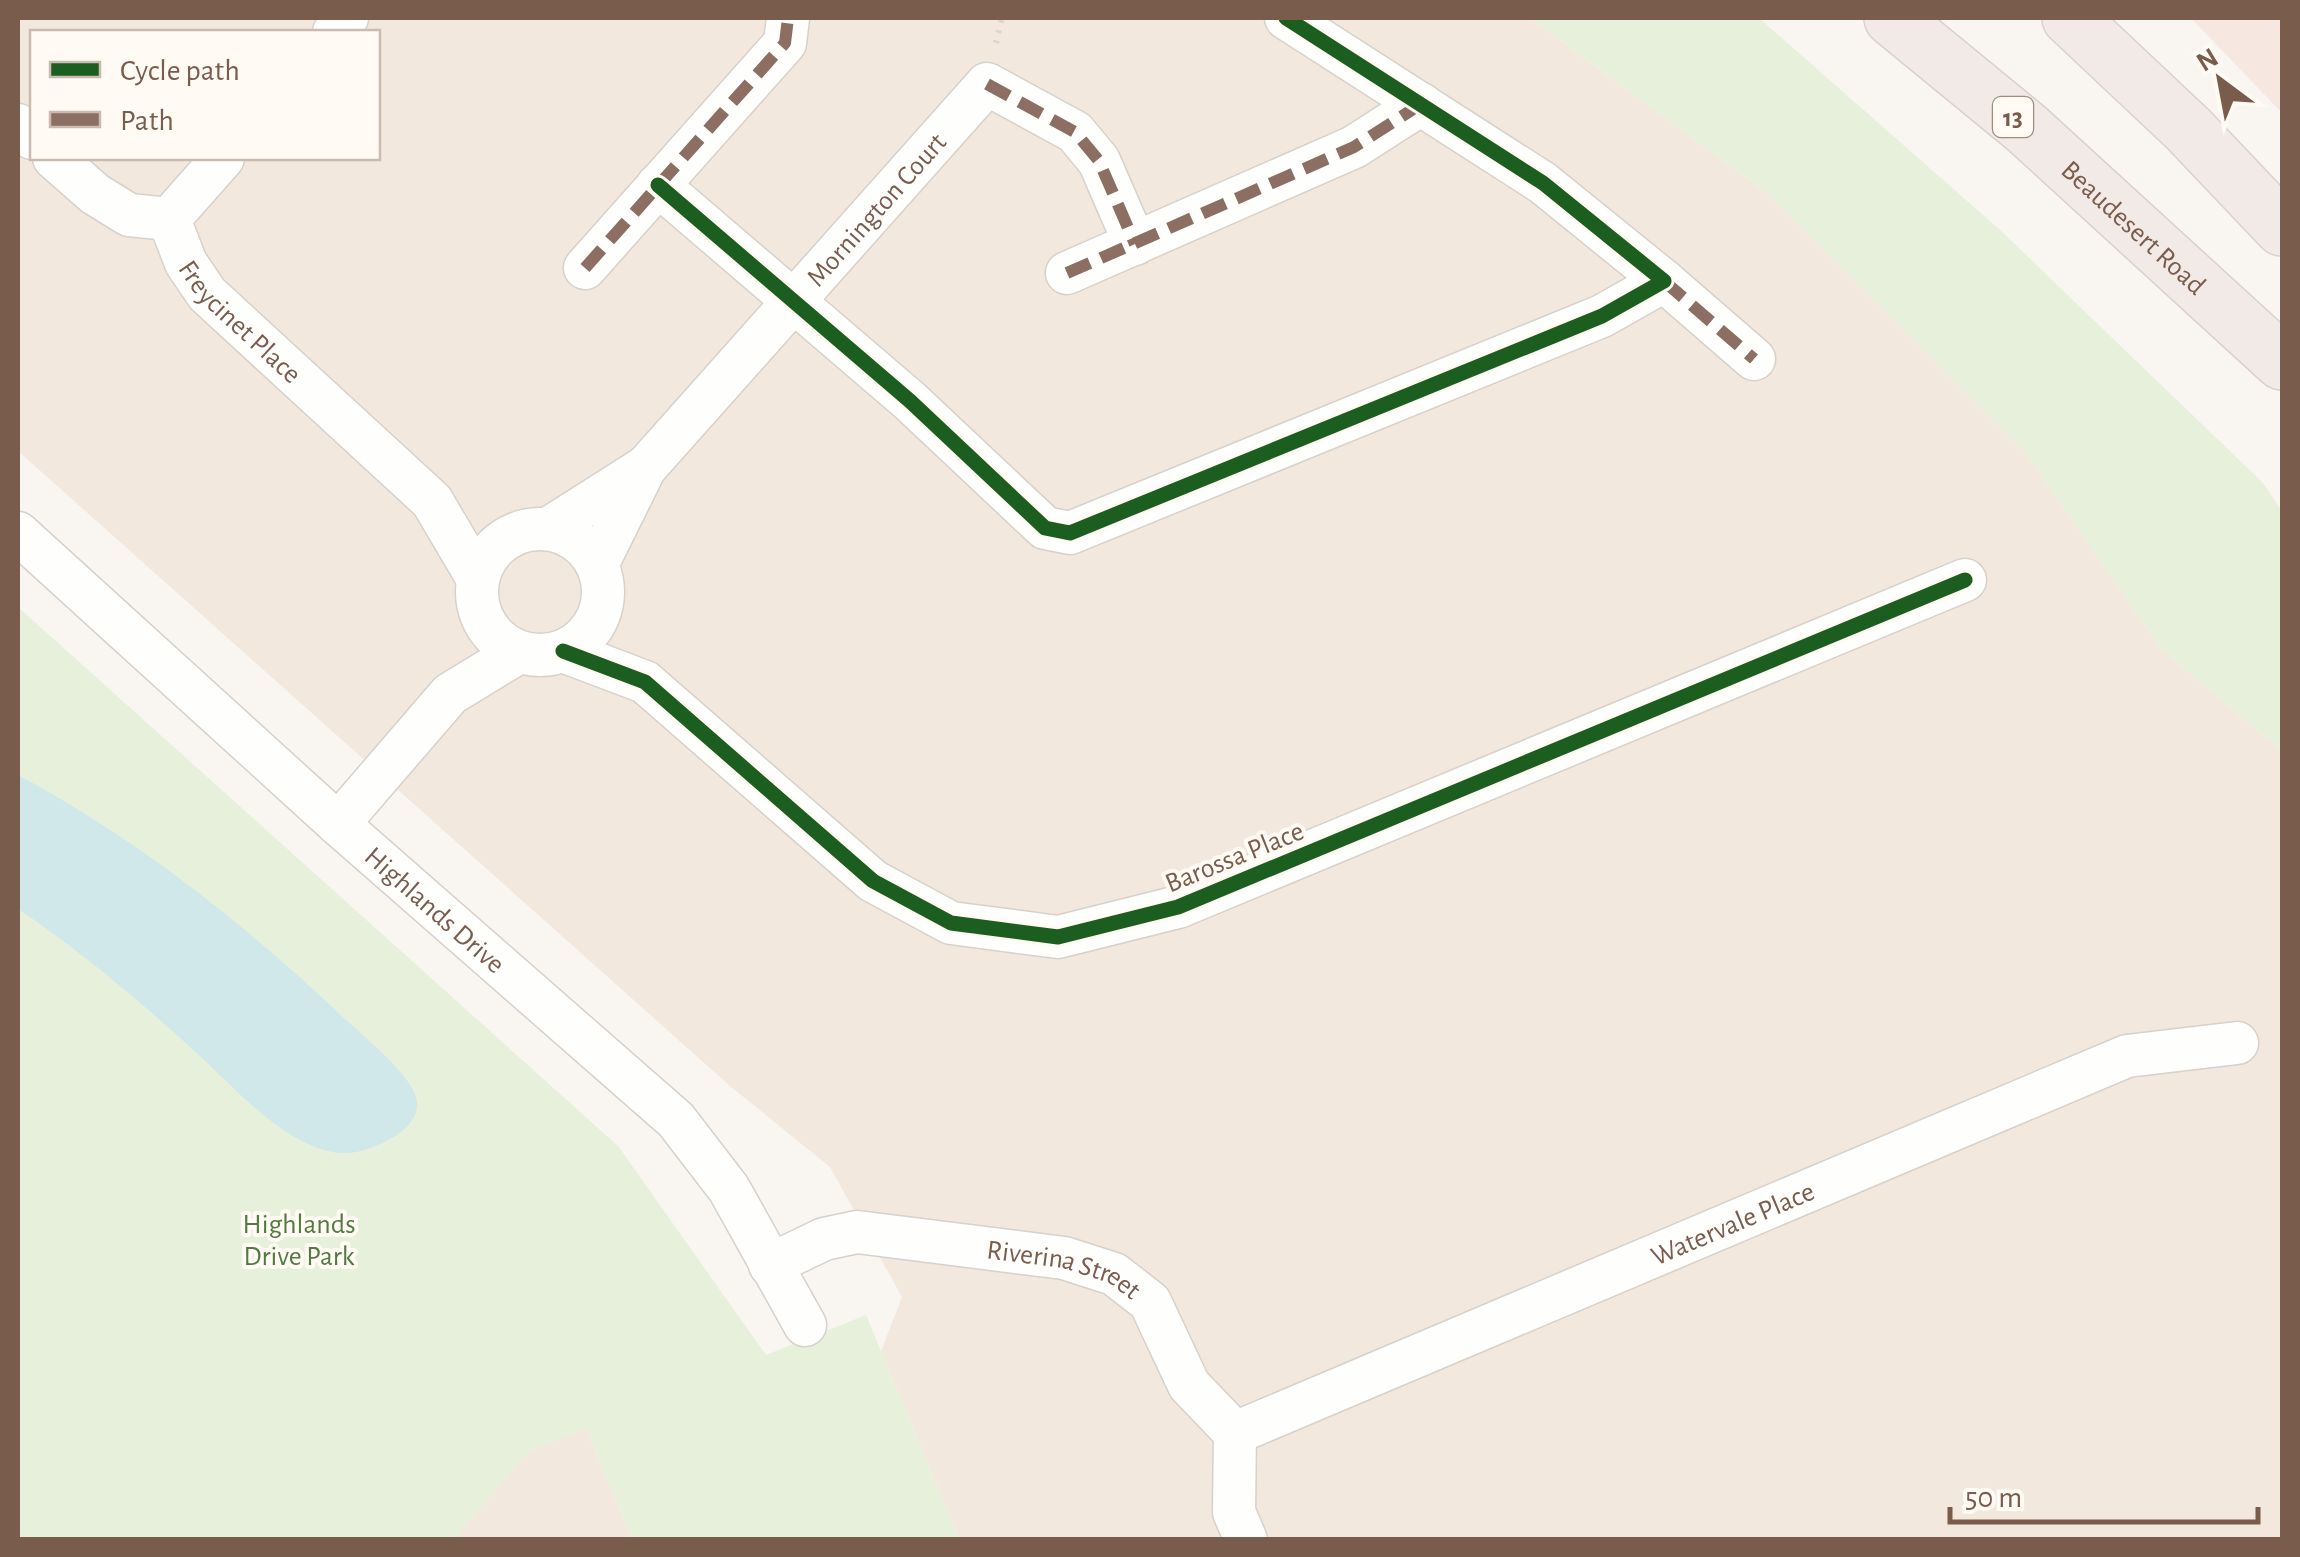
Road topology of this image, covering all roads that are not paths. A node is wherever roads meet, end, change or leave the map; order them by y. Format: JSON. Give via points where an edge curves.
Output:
{"nodes":[{"id":1,"x":788,"y":18,"type":"edge"},
{"id":2,"x":1286,"y":18,"type":"edge"},
{"id":3,"x":1892,"y":18,"type":"edge"},
{"id":4,"x":2070,"y":18,"type":"edge"},
{"id":5,"x":1421,"y":104,"type":"junction"},
{"id":6,"x":56,"y":160,"type":"edge"},
{"id":7,"x":221,"y":160,"type":"edge"},
{"id":8,"x":658,"y":186,"type":"junction"},
{"id":9,"x":169,"y":218,"type":"junction"},
{"id":10,"x":2282,"y":228,"type":"edge"},
{"id":11,"x":1135,"y":244,"type":"junction"},
{"id":12,"x":585,"y":268,"type":"dead end"},
{"id":13,"x":1068,"y":273,"type":"dead end"},
{"id":14,"x":1664,"y":281,"type":"junction"},
{"id":15,"x":794,"y":302,"type":"junction"},
{"id":16,"x":1754,"y":359,"type":"dead end"},
{"id":17,"x":2282,"y":362,"type":"edge"},
{"id":18,"x":645,"y":468,"type":"junction"},
{"id":19,"x":432,"y":501,"type":"junction"},
{"id":20,"x":532,"y":531,"type":"junction"},
{"id":21,"x":18,"y":533,"type":"edge"},
{"id":22,"x":1965,"y":580,"type":"dead end"},
{"id":23,"x":600,"y":582,"type":"junction"},
{"id":24,"x":479,"y":597,"type":"junction"},
{"id":25,"x":563,"y":651,"type":"junction"},
{"id":26,"x":519,"y":652,"type":"junction"},
{"id":27,"x":644,"y":682,"type":"junction"},
{"id":28,"x":450,"y":694,"type":"junction"},
{"id":29,"x":338,"y":824,"type":"junction"},
{"id":30,"x":2237,"y":1043,"type":"dead end"},
{"id":31,"x":770,"y":1265,"type":"junction"},
{"id":32,"x":805,"y":1325,"type":"dead end"},
{"id":33,"x":1235,"y":1433,"type":"junction"},
{"id":34,"x":1246,"y":1540,"type":"edge"}],
"edges":[{"from":1,"to":8,"type":"street","via":[[786,42]]},
{"from":2,"to":5,"type":"street"},
{"from":3,"to":17,"type":"highway","name":"Beaudesert Road","number":"13","via":[[2026,128]]},
{"from":4,"to":10,"type":"highway"},
{"from":5,"to":11,"type":"street","via":[[1354,147]]},
{"from":5,"to":14,"type":"street","via":[[1543,183]]},
{"from":6,"to":9,"type":"street","via":[[129,214]]},
{"from":7,"to":9,"type":"street"},
{"from":8,"to":12,"type":"street"},
{"from":8,"to":15,"type":"street"},
{"from":9,"to":19,"type":"street","name":"Freycinet Place","via":[[207,294]]},
{"from":11,"to":13,"type":"street"},
{"from":11,"to":15,"type":"street","name":"Mornington Court","via":[[1099,161],[1075,132],[987,84]]},
{"from":14,"to":15,"type":"street","via":[[1602,316],[1070,533],[1045,528]]},
{"from":14,"to":16,"type":"street"},
{"from":15,"to":18,"type":"street","name":"Mornington Court"},
{"from":18,"to":20,"type":"street","name":"Mornington Court"},
{"from":18,"to":23,"type":"street","name":"Mornington Court"},
{"from":19,"to":20,"type":"street","name":"Freycinet Place"},
{"from":19,"to":24,"type":"street","name":"Freycinet Place"},
{"from":20,"to":23,"type":"street","via":[[568,535],[585,547]]},
{"from":20,"to":24,"type":"street","via":[[499,544],[485,560]]},
{"from":21,"to":29,"type":"street","name":"Highlands Drive"},
{"from":22,"to":27,"type":"street","name":"Barossa Place","via":[[1178,908],[1058,938],[951,922],[873,882]]},
{"from":23,"to":25,"type":"street","via":[[596,622]]},
{"from":23,"to":27,"type":"street","name":"Barossa Place"},
{"from":24,"to":26,"type":"street","via":[[489,631]]},
{"from":24,"to":28,"type":"street"},
{"from":25,"to":26,"type":"street"},
{"from":25,"to":27,"type":"street","name":"Barossa Place"},
{"from":26,"to":28,"type":"street"},
{"from":28,"to":29,"type":"street"},
{"from":29,"to":31,"type":"street","name":"Highlands Drive","via":[[676,1120],[729,1189]]},
{"from":30,"to":33,"type":"street","name":"Watervale Place","via":[[2127,1056]]},
{"from":31,"to":32,"type":"street","name":"Highlands Drive"},
{"from":31,"to":33,"type":"street","name":"Riverina Street","via":[[857,1232],[1064,1258],[1114,1274],[1150,1302],[1189,1385]]},
{"from":33,"to":34,"type":"street","via":[[1234,1512]]}]}
